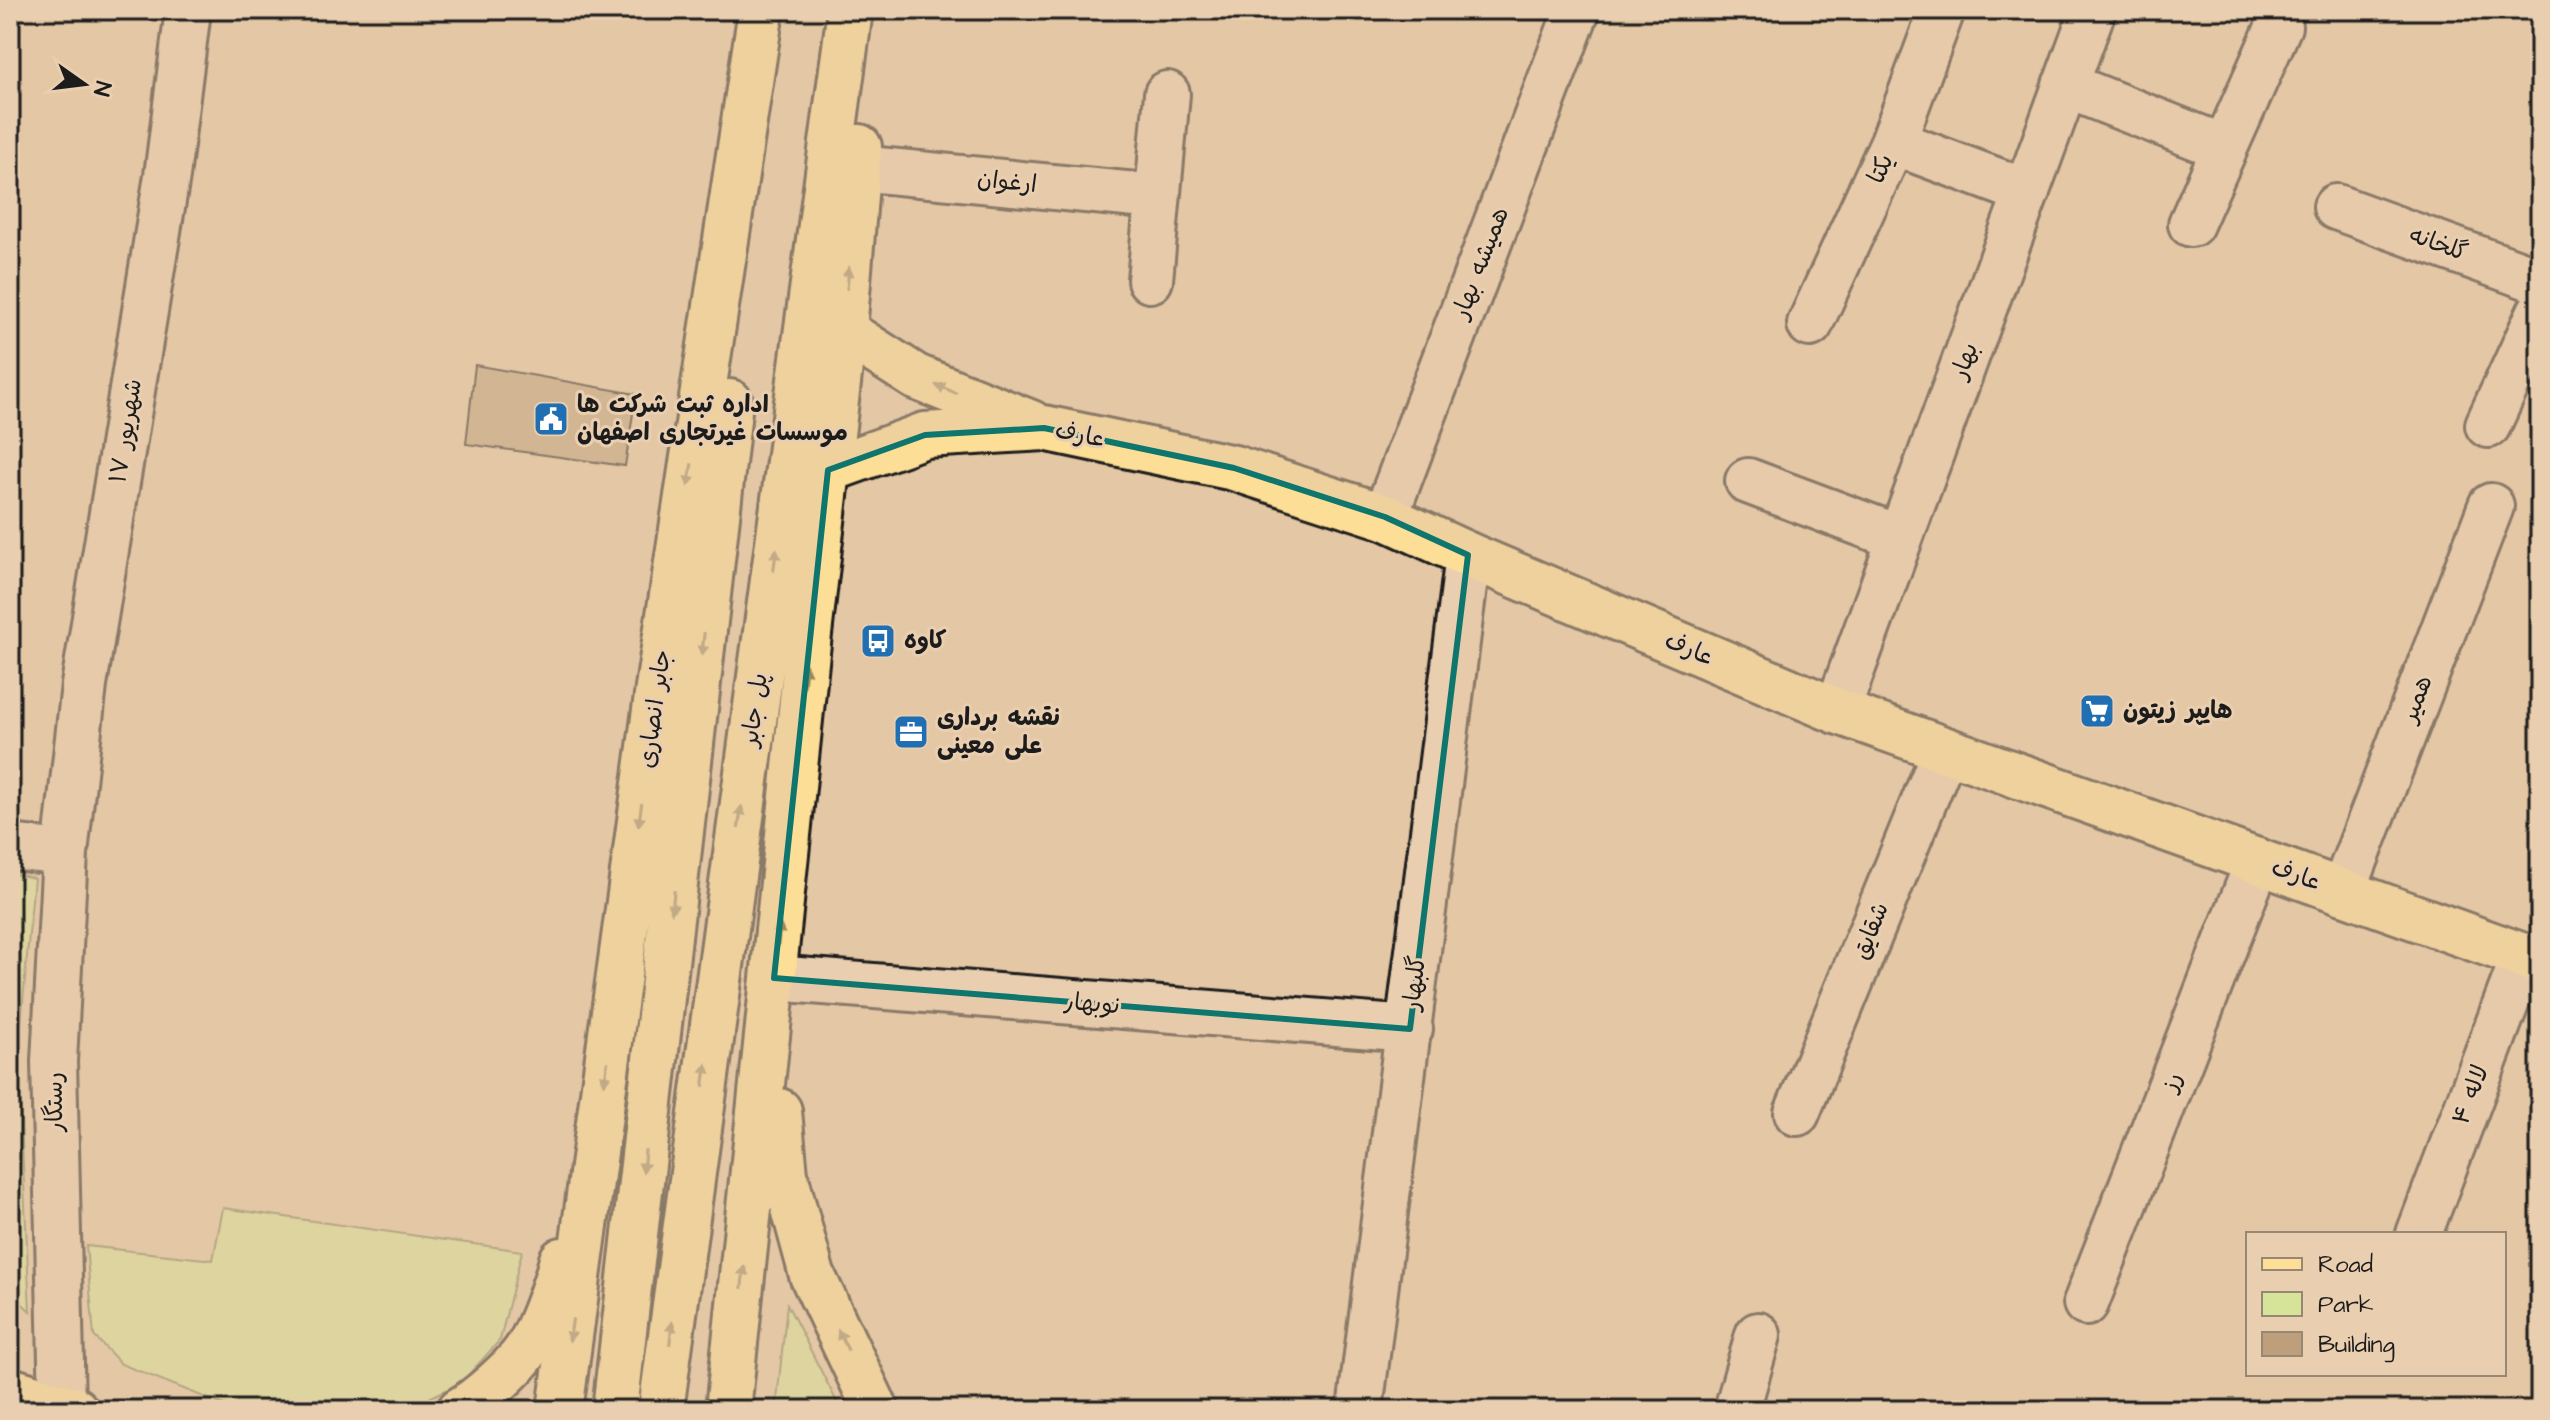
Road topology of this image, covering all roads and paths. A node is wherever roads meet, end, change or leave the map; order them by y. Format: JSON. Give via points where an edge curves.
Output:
{"nodes":[{"id":1,"x":188,"y":10,"type":"edge"},
{"id":2,"x":761,"y":10,"type":"edge"},
{"id":3,"x":774,"y":10,"type":"edge"},
{"id":4,"x":850,"y":10,"type":"edge"},
{"id":5,"x":869,"y":10,"type":"edge"},
{"id":6,"x":1577,"y":10,"type":"edge"},
{"id":7,"x":1942,"y":10,"type":"edge"},
{"id":8,"x":2093,"y":10,"type":"edge"},
{"id":9,"x":2279,"y":26,"type":"dead end"},
{"id":10,"x":2065,"y":85,"type":"junction"},
{"id":11,"x":1167,"y":94,"type":"dead end"},
{"id":12,"x":1893,"y":142,"type":"junction"},
{"id":13,"x":2225,"y":148,"type":"junction"},
{"id":14,"x":857,"y":168,"type":"junction"},
{"id":15,"x":2027,"y":192,"type":"junction"},
{"id":16,"x":1157,"y":197,"type":"junction"},
{"id":17,"x":2336,"y":207,"type":"dead end"},
{"id":18,"x":2191,"y":224,"type":"dead end"},
{"id":19,"x":1150,"y":280,"type":"dead end"},
{"id":20,"x":2540,"y":281,"type":"edge"},
{"id":21,"x":2540,"y":312,"type":"edge"},
{"id":22,"x":1810,"y":324,"type":"dead end"},
{"id":23,"x":844,"y":331,"type":"junction"},
{"id":24,"x":2488,"y":425,"type":"dead end"},
{"id":25,"x":1044,"y":428,"type":"junction"},
{"id":26,"x":828,"y":470,"type":"junction"},
{"id":27,"x":1748,"y":481,"type":"dead end"},
{"id":28,"x":2491,"y":506,"type":"dead end"},
{"id":29,"x":1385,"y":517,"type":"junction"},
{"id":30,"x":1900,"y":538,"type":"junction"},
{"id":31,"x":1468,"y":555,"type":"junction"},
{"id":32,"x":1837,"y":711,"type":"junction"},
{"id":33,"x":1945,"y":750,"type":"junction"},
{"id":34,"x":10,"y":847,"type":"edge"},
{"id":35,"x":65,"y":853,"type":"junction"},
{"id":36,"x":2258,"y":861,"type":"junction"},
{"id":37,"x":2343,"y":892,"type":"junction"},
{"id":38,"x":2532,"y":959,"type":"edge"},
{"id":39,"x":772,"y":999,"type":"junction"},
{"id":40,"x":1410,"y":1029,"type":"junction"},
{"id":41,"x":1797,"y":1113,"type":"dead end"},
{"id":42,"x":597,"y":1138,"type":"junction"},
{"id":43,"x":2420,"y":1232,"type":"edge"},
{"id":44,"x":2086,"y":1303,"type":"dead end"},
{"id":45,"x":1758,"y":1335,"type":"dead end"},
{"id":46,"x":11,"y":1386,"type":"edge"},
{"id":47,"x":68,"y":1408,"type":"edge"},
{"id":48,"x":460,"y":1410,"type":"edge"},
{"id":49,"x":560,"y":1410,"type":"edge"},
{"id":50,"x":615,"y":1410,"type":"edge"},
{"id":51,"x":661,"y":1410,"type":"edge"},
{"id":52,"x":728,"y":1410,"type":"edge"},
{"id":53,"x":876,"y":1410,"type":"edge"},
{"id":54,"x":1360,"y":1410,"type":"edge"},
{"id":55,"x":1737,"y":1410,"type":"edge"}],
"edges":[{"from":1,"to":35,"type":"street","name":"۱۷ شهریور","via":[[167,176],[84,685]]},
{"from":2,"to":42,"type":"main road","name":"جابر انصاری","one_way":true,"via":[[663,653]]},
{"from":3,"to":50,"type":"main road","one_way":true},
{"from":51,"to":4,"type":"main road","name":"پل جابر","one_way":true},
{"from":5,"to":14,"type":"main road"},
{"from":6,"to":29,"type":"street","name":"همیشه بهار"},
{"from":7,"to":12,"type":"street","name":"یکتا"},
{"from":8,"to":10,"type":"street","name":"بهار"},
{"from":9,"to":13,"type":"street"},
{"from":10,"to":13,"type":"street"},
{"from":10,"to":15,"type":"street","name":"بهار"},
{"from":11,"to":16,"type":"street"},
{"from":12,"to":15,"type":"street"},
{"from":12,"to":22,"type":"street","name":"یکتا"},
{"from":13,"to":18,"type":"street"},
{"from":14,"to":16,"type":"street","name":"ارغوان"},
{"from":23,"to":14,"type":"main road","one_way":true},
{"from":15,"to":30,"type":"street","name":"بهار"},
{"from":16,"to":19,"type":"street"},
{"from":17,"to":20,"type":"street","name":"گلخانه"},
{"from":21,"to":24,"type":"street"},
{"from":25,"to":23,"type":"main road","one_way":true,"via":[[916,377]]},
{"from":23,"to":26,"type":"main road"},
{"from":25,"to":26,"type":"main road","name":"عارف","via":[[925,435]]},
{"from":25,"to":29,"type":"main road","name":"عارف","via":[[1234,468]]},
{"from":39,"to":26,"type":"main road","one_way":true},
{"from":27,"to":30,"type":"street"},
{"from":28,"to":37,"type":"street","name":"همیر"},
{"from":29,"to":31,"type":"main road","name":"عارف"},
{"from":30,"to":32,"type":"street","name":"بهار"},
{"from":31,"to":32,"type":"main road","name":"عارف"},
{"from":31,"to":40,"type":"street","name":"گلبهار"},
{"from":32,"to":33,"type":"main road","name":"عارف"},
{"from":33,"to":36,"type":"main road","name":"عارف"},
{"from":33,"to":41,"type":"street","name":"شقایق"},
{"from":34,"to":35,"type":"street"},
{"from":35,"to":47,"type":"street","name":"رستگار","via":[[54,1061]]},
{"from":36,"to":37,"type":"main road","name":"عارف"},
{"from":36,"to":44,"type":"street","name":"رز"},
{"from":37,"to":38,"type":"main road","name":"عارف"},
{"from":38,"to":43,"type":"street","name":"لاله ۴"},
{"from":39,"to":40,"type":"street","name":"نوبهار"},
{"from":52,"to":39,"type":"main road","one_way":true},
{"from":53,"to":39,"type":"main road","one_way":true,"via":[[812,1275],[785,1175]]},
{"from":40,"to":54,"type":"street","name":"گلبهار"},
{"from":42,"to":48,"type":"main road","via":[[554,1288],[526,1352]]},
{"from":42,"to":49,"type":"main road","name":"جابر انصاری","one_way":true},
{"from":45,"to":55,"type":"street"},
{"from":46,"to":47,"type":"main road"}]}
